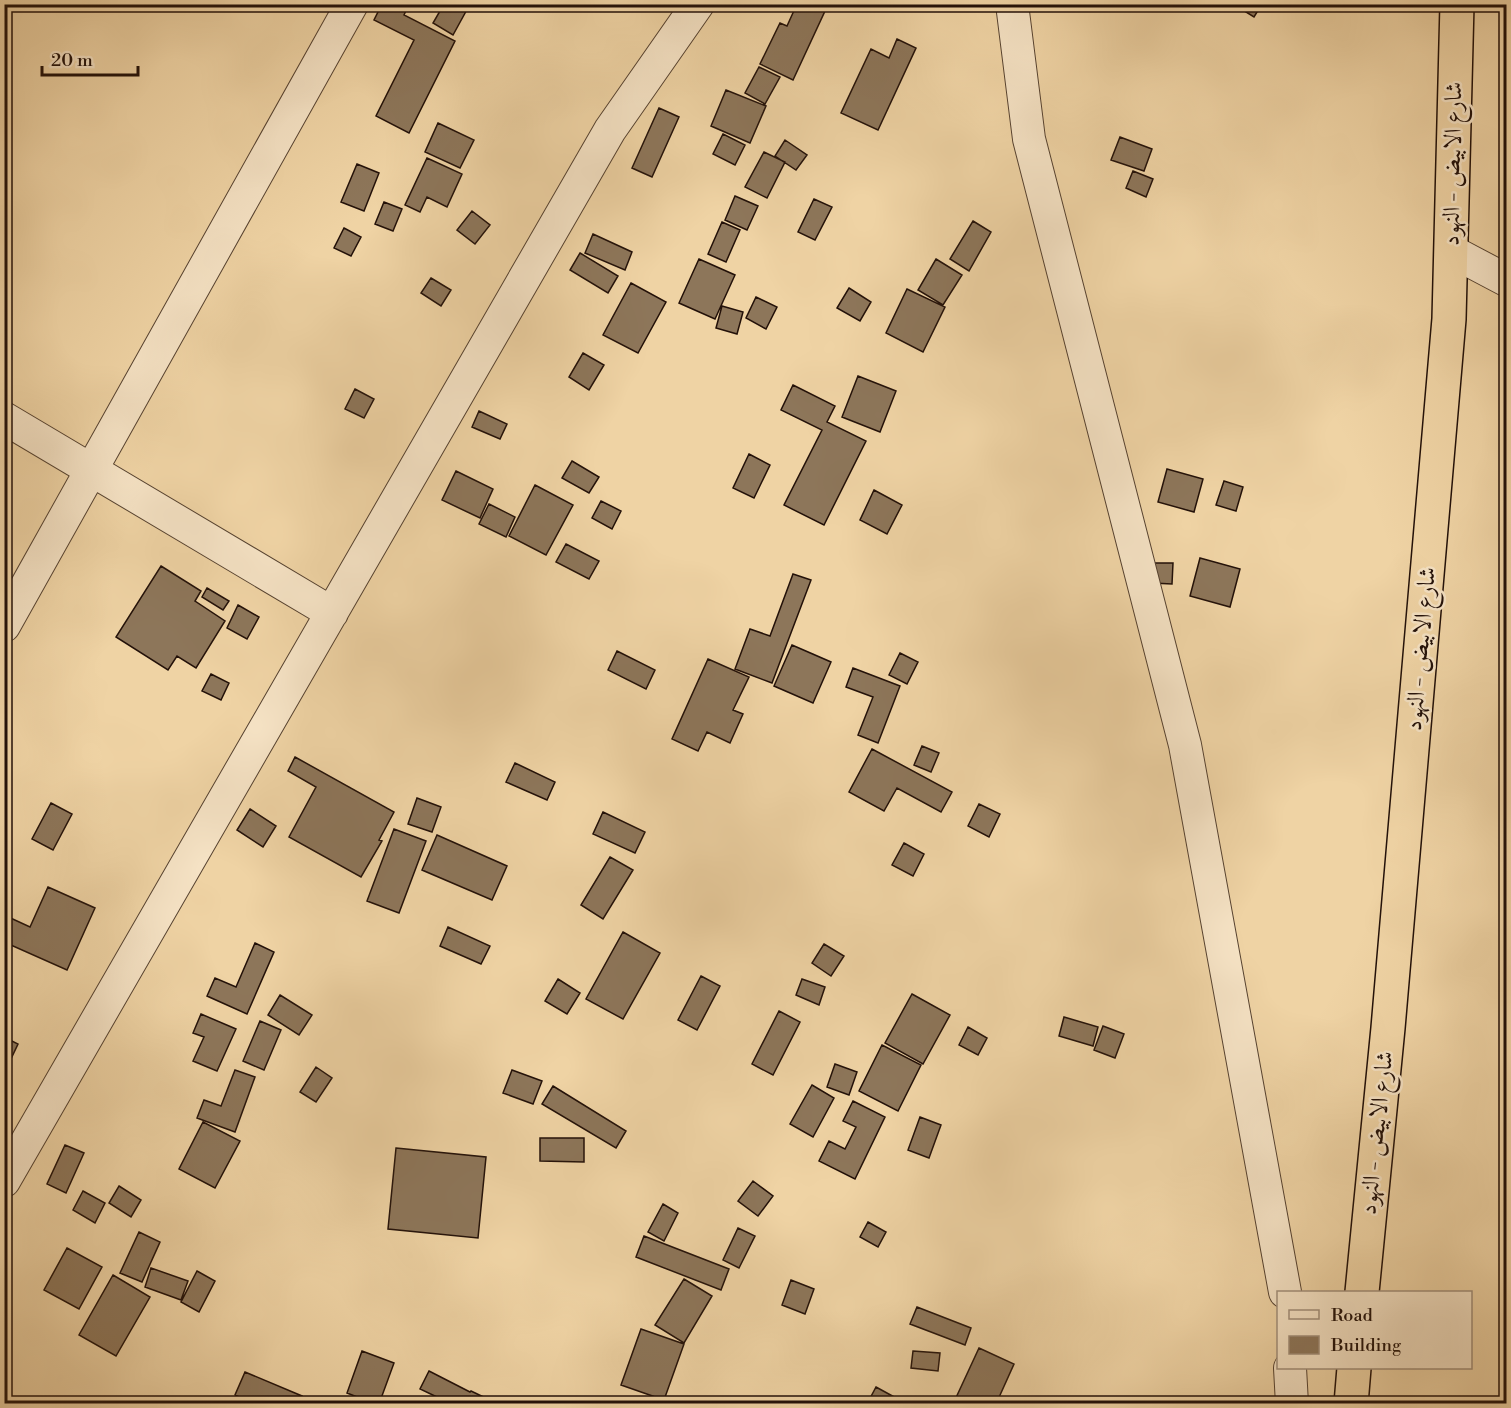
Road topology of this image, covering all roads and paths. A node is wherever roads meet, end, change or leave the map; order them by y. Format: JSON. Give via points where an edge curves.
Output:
{"nodes":[{"id":1,"x":352,"y":4,"type":"edge"},
{"id":2,"x":698,"y":4,"type":"edge"},
{"id":3,"x":1012,"y":4,"type":"edge"},
{"id":4,"x":1457,"y":4,"type":"edge"},
{"id":5,"x":1451,"y":251,"type":"junction"},
{"id":6,"x":1506,"y":280,"type":"edge"},
{"id":7,"x":4,"y":418,"type":"edge"},
{"id":8,"x":93,"y":470,"type":"junction"},
{"id":9,"x":332,"y":613,"type":"junction"},
{"id":10,"x":4,"y":626,"type":"edge"},
{"id":11,"x":4,"y":1181,"type":"edge"},
{"id":12,"x":1285,"y":1291,"type":"edge"},
{"id":13,"x":1362,"y":1291,"type":"edge"},
{"id":14,"x":1290,"y":1369,"type":"edge"},
{"id":15,"x":1354,"y":1369,"type":"edge"},
{"id":16,"x":1292,"y":1404,"type":"edge"},
{"id":17,"x":1351,"y":1404,"type":"edge"}],
"edges":[{"from":1,"to":8,"type":"street"},
{"from":2,"to":9,"type":"street","via":[[610,130]]},
{"from":3,"to":12,"type":"street","via":[[1029,140],[1185,745]]},
{"from":4,"to":5,"type":"highway","name":"شارع الابيض - النهود"},
{"from":5,"to":6,"type":"street"},
{"from":5,"to":13,"type":"highway","name":"شارع الابيض - النهود","via":[[1448,343]]},
{"from":7,"to":8,"type":"street"},
{"from":8,"to":9,"type":"street"},
{"from":8,"to":10,"type":"street"},
{"from":9,"to":11,"type":"street"},
{"from":14,"to":16,"type":"street"},
{"from":15,"to":17,"type":"highway"}]}
